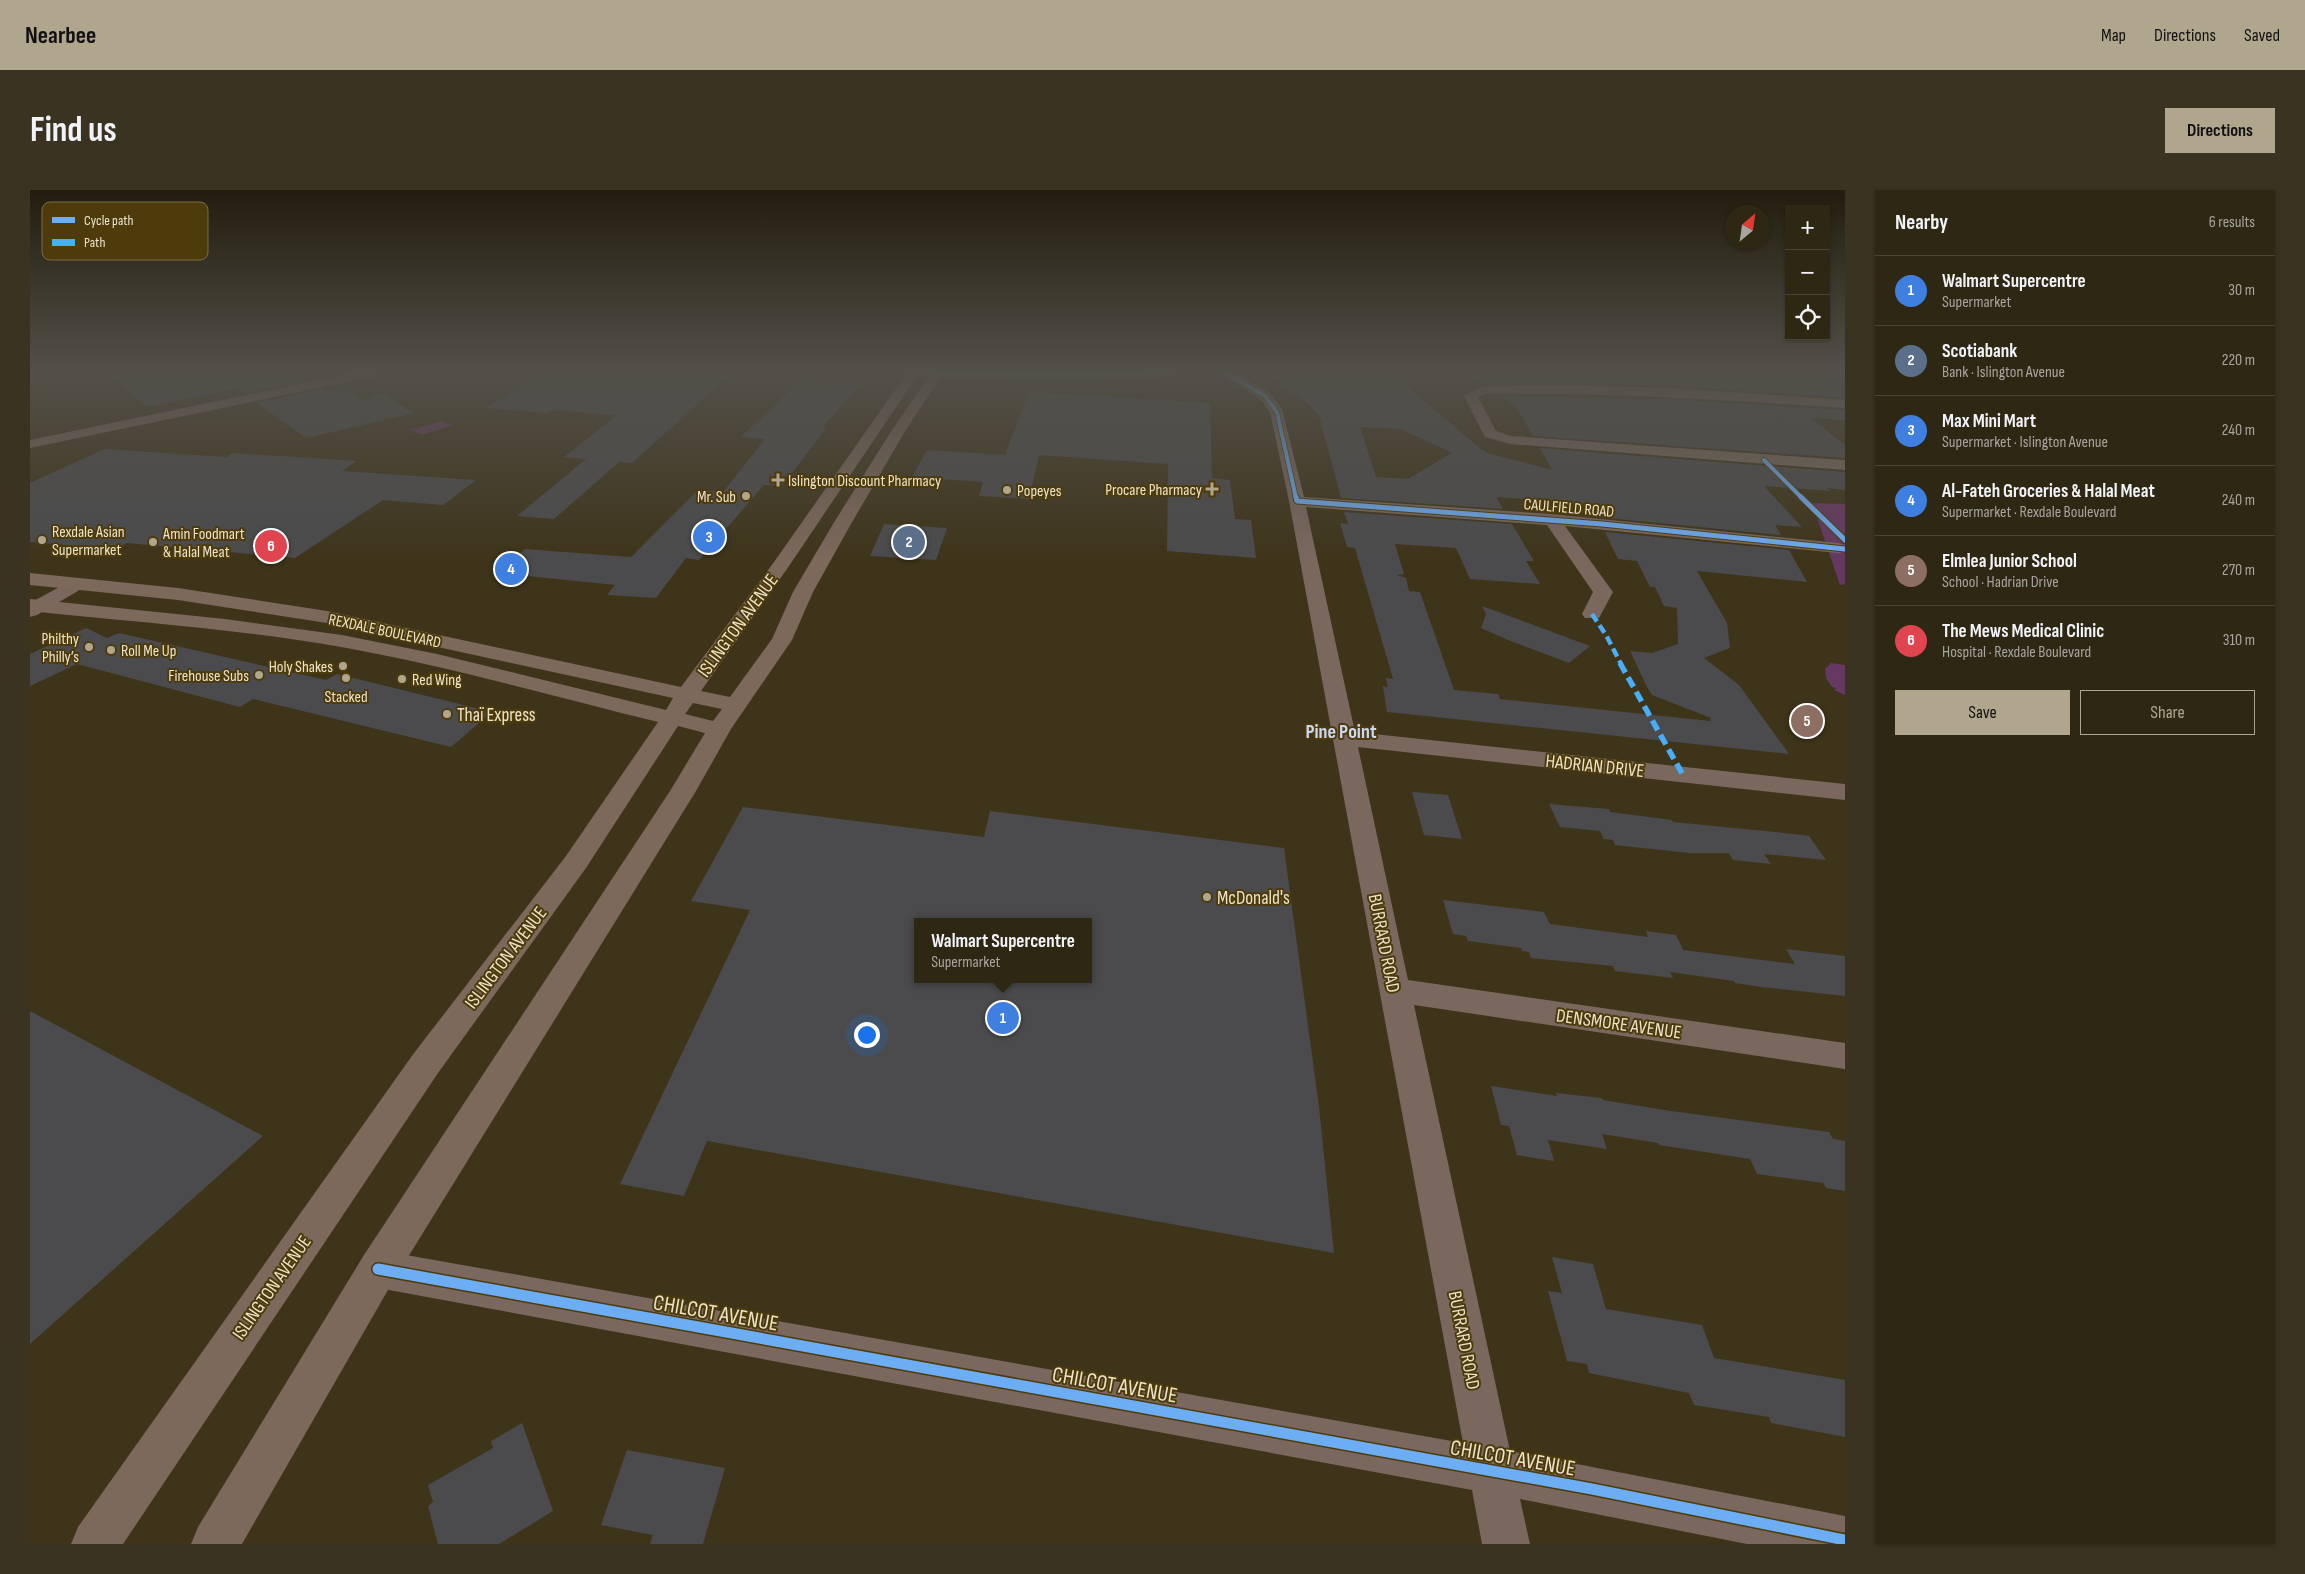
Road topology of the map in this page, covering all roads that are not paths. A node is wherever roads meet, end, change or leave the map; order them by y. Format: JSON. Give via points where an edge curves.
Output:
{"nodes":[{"id":1,"x":82,"y":433,"type":"edge"},
{"id":2,"x":871,"y":433,"type":"edge"},
{"id":3,"x":897,"y":433,"type":"edge"},
{"id":4,"x":1282,"y":433,"type":"edge"},
{"id":5,"x":1490,"y":433,"type":"edge"},
{"id":6,"x":30,"y":444,"type":"edge"},
{"id":7,"x":1845,"y":465,"type":"edge"},
{"id":8,"x":1297,"y":501,"type":"junction"},
{"id":9,"x":1551,"y":519,"type":"junction"},
{"id":10,"x":1838,"y":548,"type":"dead end"},
{"id":11,"x":30,"y":579,"type":"edge"},
{"id":12,"x":76,"y":584,"type":"junction"},
{"id":13,"x":33,"y":607,"type":"edge"},
{"id":14,"x":1592,"y":614,"type":"dead end"},
{"id":15,"x":680,"y":707,"type":"junction"},
{"id":16,"x":727,"y":717,"type":"junction"},
{"id":17,"x":1344,"y":738,"type":"junction"},
{"id":18,"x":1845,"y":792,"type":"edge"},
{"id":19,"x":1394,"y":990,"type":"junction"},
{"id":20,"x":1845,"y":1056,"type":"edge"},
{"id":21,"x":378,"y":1269,"type":"junction"},
{"id":22,"x":1491,"y":1471,"type":"junction"},
{"id":23,"x":1845,"y":1540,"type":"edge"},
{"id":24,"x":95,"y":1544,"type":"edge"},
{"id":25,"x":215,"y":1544,"type":"edge"},
{"id":26,"x":1506,"y":1544,"type":"edge"}],
"edges":[{"from":1,"to":6,"type":"street"},
{"from":2,"to":15,"type":"main road","name":"ISLINGTON AVENUE"},
{"from":3,"to":16,"type":"main road","name":"ISLINGTON AVENUE","via":[[803,592],[782,640]]},
{"from":4,"to":8,"type":"street","name":"BURRARD ROAD"},
{"from":5,"to":7,"type":"street","via":[[1510,440]]},
{"from":8,"to":9,"type":"street","name":"CAULFIELD ROAD"},
{"from":8,"to":17,"type":"street","name":"BURRARD ROAD"},
{"from":9,"to":10,"type":"street","name":"CAULFIELD ROAD"},
{"from":9,"to":14,"type":"street","via":[[1603,592]]},
{"from":11,"to":12,"type":"main road","name":"REXDALE BOULEVARD"},
{"from":12,"to":13,"type":"street"},
{"from":12,"to":15,"type":"main road","name":"REXDALE BOULEVARD","via":[[178,594],[327,617]]},
{"from":13,"to":15,"type":"main road","name":"REXDALE BOULEVARD","via":[[246,626],[343,641]]},
{"from":15,"to":16,"type":"main road","name":"REXDALE BOULEVARD"},
{"from":15,"to":24,"type":"main road","name":"ISLINGTON AVENUE","via":[[576,862],[426,1063]]},
{"from":16,"to":21,"type":"main road","name":"ISLINGTON AVENUE"},
{"from":17,"to":18,"type":"street","name":"HADRIAN DRIVE"},
{"from":17,"to":19,"type":"street","name":"BURRARD ROAD"},
{"from":19,"to":20,"type":"street","name":"DENSMORE AVENUE"},
{"from":19,"to":22,"type":"street","name":"BURRARD ROAD"},
{"from":21,"to":22,"type":"street","name":"CHILCOT AVENUE"},
{"from":21,"to":25,"type":"main road","name":"ISLINGTON AVENUE"},
{"from":22,"to":23,"type":"street","name":"CHILCOT AVENUE"},
{"from":22,"to":26,"type":"street","name":"BURRARD ROAD"}]}
